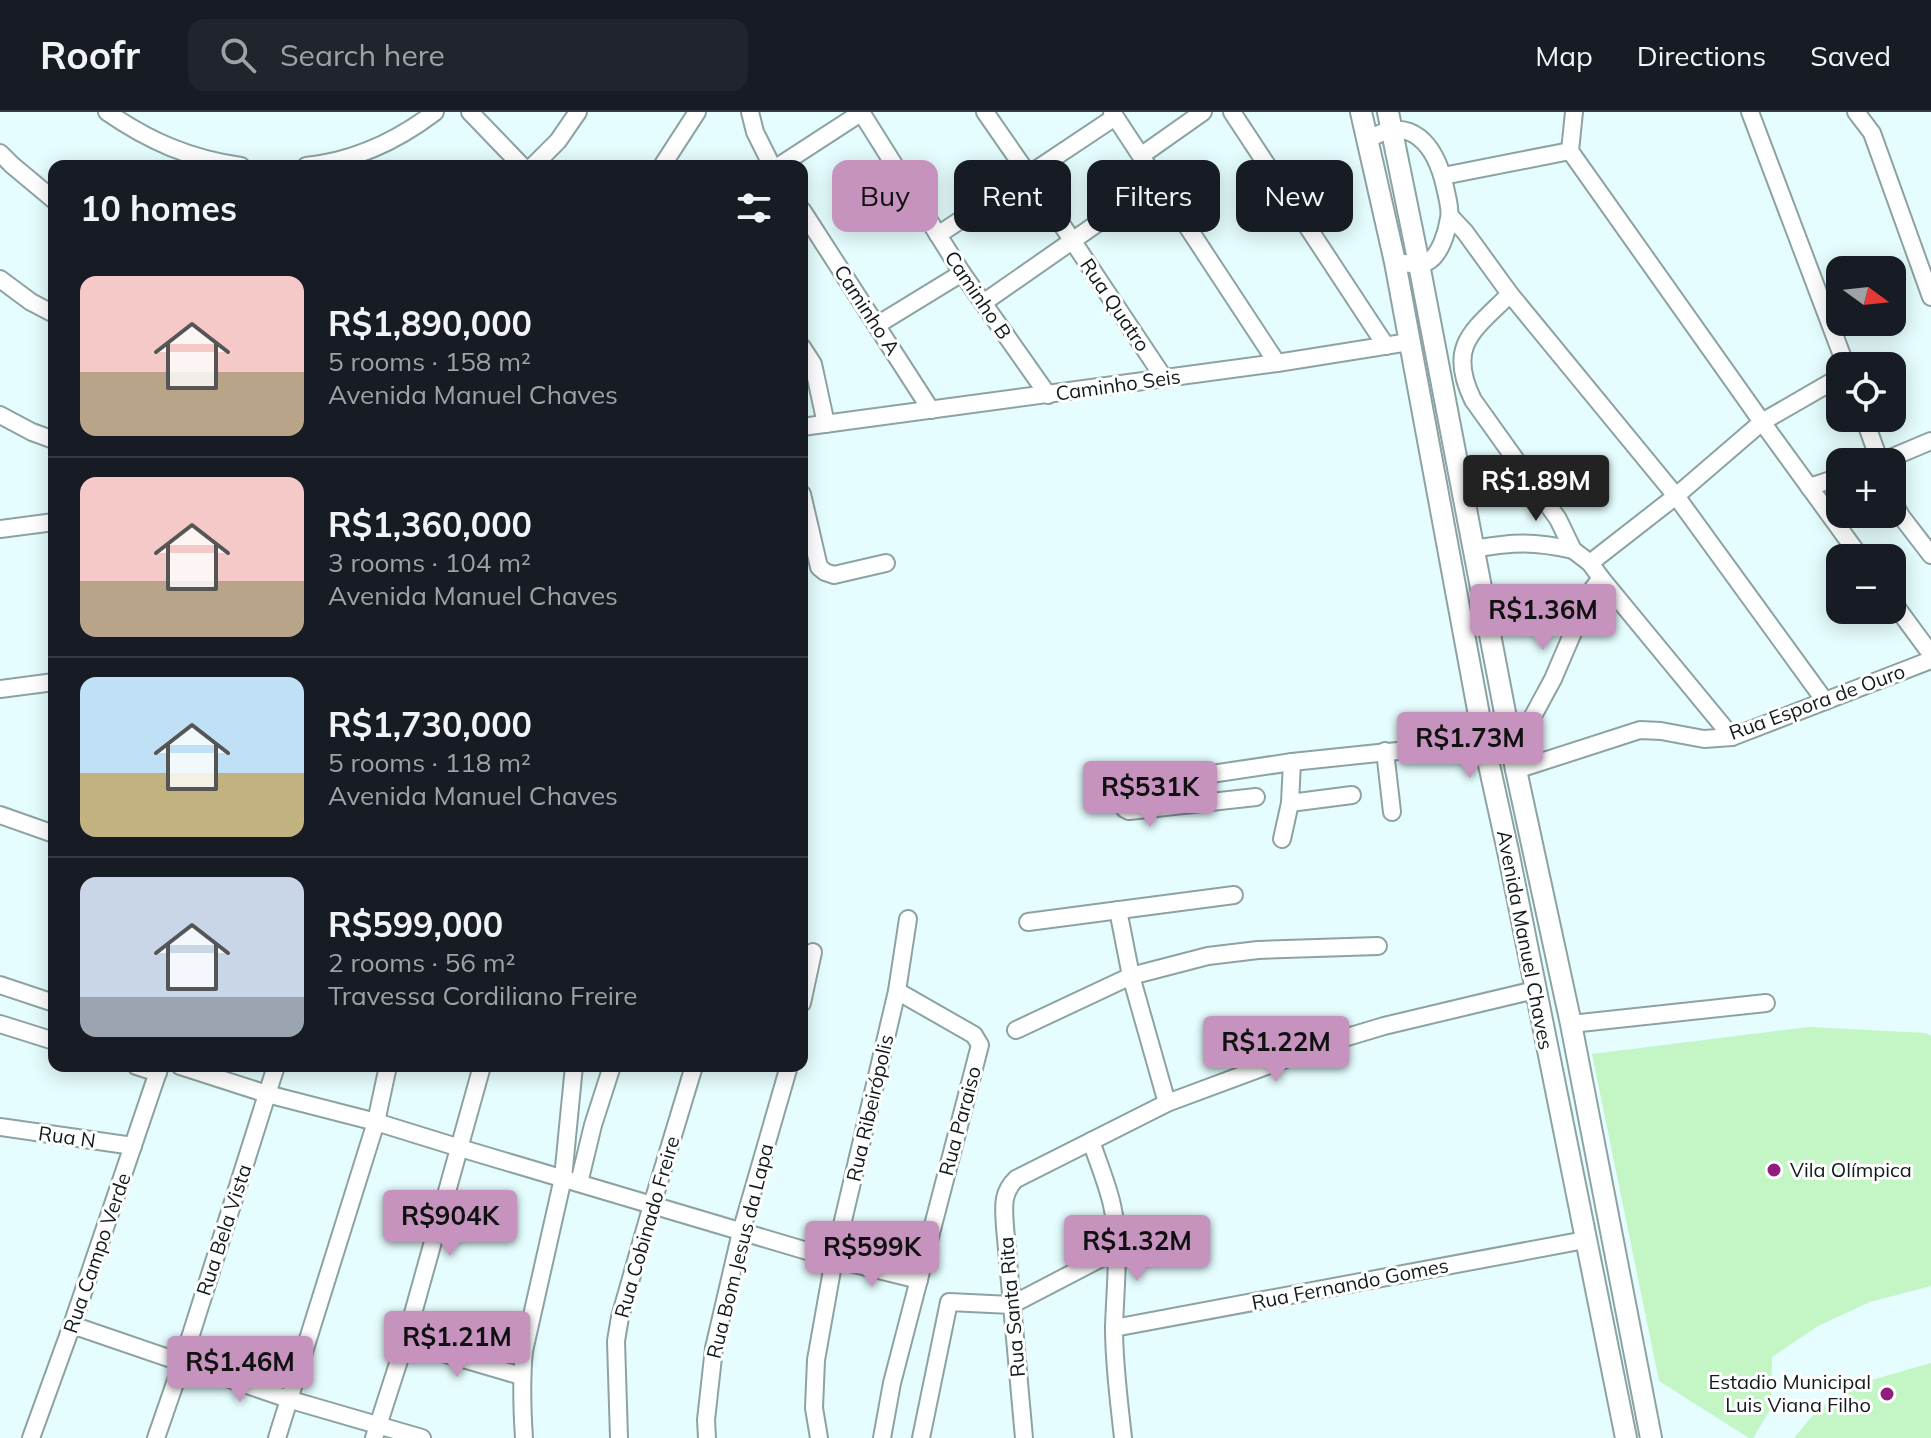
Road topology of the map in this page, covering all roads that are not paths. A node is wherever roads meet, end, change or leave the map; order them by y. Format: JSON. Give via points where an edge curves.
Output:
{"nodes":[{"id":1,"x":107,"y":112,"type":"edge"},
{"id":2,"x":435,"y":112,"type":"edge"},
{"id":3,"x":470,"y":112,"type":"edge"},
{"id":4,"x":578,"y":112,"type":"edge"},
{"id":5,"x":697,"y":112,"type":"edge"},
{"id":6,"x":750,"y":112,"type":"edge"},
{"id":7,"x":861,"y":112,"type":"edge"},
{"id":8,"x":985,"y":112,"type":"edge"},
{"id":9,"x":1203,"y":112,"type":"edge"},
{"id":10,"x":1232,"y":112,"type":"edge"},
{"id":11,"x":1361,"y":112,"type":"edge"},
{"id":12,"x":1574,"y":112,"type":"edge"},
{"id":13,"x":1750,"y":112,"type":"edge"},
{"id":14,"x":1856,"y":112,"type":"edge"},
{"id":15,"x":1114,"y":114,"type":"edge"},
{"id":16,"x":1390,"y":120,"type":"edge"},
{"id":17,"x":1368,"y":140,"type":"junction"},
{"id":18,"x":1570,"y":151,"type":"junction"},
{"id":19,"x":0,"y":153,"type":"edge"},
{"id":20,"x":1142,"y":155,"type":"junction"},
{"id":21,"x":182,"y":160,"type":"edge"},
{"id":22,"x":338,"y":160,"type":"edge"},
{"id":23,"x":516,"y":160,"type":"edge"},
{"id":24,"x":539,"y":160,"type":"edge"},
{"id":25,"x":666,"y":160,"type":"edge"},
{"id":26,"x":769,"y":160,"type":"edge"},
{"id":27,"x":788,"y":160,"type":"edge"},
{"id":28,"x":1018,"y":160,"type":"edge"},
{"id":29,"x":1048,"y":160,"type":"edge"},
{"id":30,"x":1145,"y":160,"type":"edge"},
{"id":31,"x":1443,"y":176,"type":"junction"},
{"id":32,"x":48,"y":195,"type":"edge"},
{"id":33,"x":1450,"y":216,"type":"junction"},
{"id":34,"x":954,"y":224,"type":"edge"},
{"id":35,"x":809,"y":228,"type":"edge"},
{"id":36,"x":1087,"y":230,"type":"edge"},
{"id":37,"x":1067,"y":232,"type":"edge"},
{"id":38,"x":1191,"y":232,"type":"edge"},
{"id":39,"x":938,"y":235,"type":"junction"},
{"id":40,"x":1072,"y":240,"type":"junction"},
{"id":41,"x":1395,"y":262,"type":"junction"},
{"id":42,"x":1419,"y":264,"type":"junction"},
{"id":43,"x":962,"y":273,"type":"junction"},
{"id":44,"x":0,"y":279,"type":"edge"},
{"id":45,"x":1510,"y":294,"type":"junction"},
{"id":46,"x":1931,"y":297,"type":"edge"},
{"id":47,"x":983,"y":303,"type":"junction"},
{"id":48,"x":48,"y":311,"type":"edge"},
{"id":49,"x":877,"y":325,"type":"junction"},
{"id":50,"x":1409,"y":342,"type":"junction"},
{"id":51,"x":1386,"y":346,"type":"junction"},
{"id":52,"x":1841,"y":352,"type":"edge"},
{"id":53,"x":808,"y":356,"type":"edge"},
{"id":54,"x":1277,"y":363,"type":"junction"},
{"id":55,"x":1164,"y":378,"type":"junction"},
{"id":56,"x":1826,"y":385,"type":"edge"},
{"id":57,"x":1048,"y":395,"type":"junction"},
{"id":58,"x":931,"y":410,"type":"junction"},
{"id":59,"x":0,"y":415,"type":"edge"},
{"id":60,"x":1762,"y":422,"type":"junction"},
{"id":61,"x":826,"y":424,"type":"junction"},
{"id":62,"x":808,"y":426,"type":"edge"},
{"id":63,"x":48,"y":438,"type":"edge"},
{"id":64,"x":1931,"y":441,"type":"edge"},
{"id":65,"x":1906,"y":452,"type":"edge"},
{"id":66,"x":1826,"y":482,"type":"edge"},
{"id":67,"x":1809,"y":487,"type":"junction"},
{"id":68,"x":1676,"y":496,"type":"junction"},
{"id":69,"x":808,"y":520,"type":"edge"},
{"id":70,"x":1906,"y":522,"type":"edge"},
{"id":71,"x":48,"y":523,"type":"edge"},
{"id":72,"x":0,"y":529,"type":"edge"},
{"id":73,"x":1851,"y":544,"type":"edge"},
{"id":74,"x":1473,"y":549,"type":"junction"},
{"id":75,"x":1573,"y":550,"type":"junction"},
{"id":76,"x":1931,"y":555,"type":"edge"},
{"id":77,"x":886,"y":563,"type":"dead end"},
{"id":78,"x":1590,"y":563,"type":"junction"},
{"id":79,"x":1601,"y":578,"type":"junction"},
{"id":80,"x":1906,"y":621,"type":"edge"},
{"id":81,"x":1931,"y":657,"type":"edge"},
{"id":82,"x":48,"y":683,"type":"edge"},
{"id":83,"x":0,"y":689,"type":"edge"},
{"id":84,"x":1825,"y":701,"type":"junction"},
{"id":85,"x":1732,"y":737,"type":"junction"},
{"id":86,"x":1484,"y":742,"type":"junction"},
{"id":87,"x":1512,"y":747,"type":"junction"},
{"id":88,"x":1385,"y":751,"type":"junction"},
{"id":89,"x":1292,"y":762,"type":"junction"},
{"id":90,"x":1516,"y":770,"type":"junction"},
{"id":91,"x":1352,"y":795,"type":"dead end"},
{"id":92,"x":1256,"y":797,"type":"dead end"},
{"id":93,"x":1290,"y":803,"type":"junction"},
{"id":94,"x":1392,"y":812,"type":"dead end"},
{"id":95,"x":0,"y":815,"type":"edge"},
{"id":96,"x":48,"y":830,"type":"edge"},
{"id":97,"x":1282,"y":839,"type":"dead end"},
{"id":98,"x":1234,"y":895,"type":"dead end"},
{"id":99,"x":1118,"y":910,"type":"junction"},
{"id":100,"x":908,"y":919,"type":"dead end"},
{"id":101,"x":1028,"y":922,"type":"dead end"},
{"id":102,"x":1378,"y":946,"type":"dead end"},
{"id":103,"x":813,"y":952,"type":"dead end"},
{"id":104,"x":808,"y":975,"type":"edge"},
{"id":105,"x":1131,"y":976,"type":"junction"},
{"id":106,"x":0,"y":985,"type":"edge"},
{"id":107,"x":1535,"y":990,"type":"junction"},
{"id":108,"x":897,"y":991,"type":"junction"},
{"id":109,"x":48,"y":1001,"type":"edge"},
{"id":110,"x":1766,"y":1003,"type":"dead end"},
{"id":111,"x":0,"y":1024,"type":"edge"},
{"id":112,"x":1571,"y":1024,"type":"junction"},
{"id":113,"x":1016,"y":1030,"type":"dead end"},
{"id":114,"x":48,"y":1039,"type":"edge"},
{"id":115,"x":158,"y":1072,"type":"edge"},
{"id":116,"x":199,"y":1072,"type":"edge"},
{"id":117,"x":274,"y":1072,"type":"edge"},
{"id":118,"x":387,"y":1072,"type":"edge"},
{"id":119,"x":480,"y":1072,"type":"edge"},
{"id":120,"x":574,"y":1072,"type":"edge"},
{"id":121,"x":610,"y":1072,"type":"edge"},
{"id":122,"x":692,"y":1072,"type":"edge"},
{"id":123,"x":787,"y":1072,"type":"edge"},
{"id":124,"x":267,"y":1094,"type":"junction"},
{"id":125,"x":1167,"y":1103,"type":"junction"},
{"id":126,"x":376,"y":1122,"type":"junction"},
{"id":127,"x":0,"y":1127,"type":"edge"},
{"id":128,"x":1091,"y":1141,"type":"junction"},
{"id":129,"x":133,"y":1146,"type":"junction"},
{"id":130,"x":460,"y":1148,"type":"junction"},
{"id":131,"x":571,"y":1181,"type":"junction"},
{"id":132,"x":652,"y":1205,"type":"junction"},
{"id":133,"x":741,"y":1232,"type":"junction"},
{"id":134,"x":1585,"y":1240,"type":"junction"},
{"id":135,"x":1117,"y":1250,"type":"junction"},
{"id":136,"x":834,"y":1259,"type":"junction"},
{"id":137,"x":919,"y":1280,"type":"junction"},
{"id":138,"x":1011,"y":1305,"type":"junction"},
{"id":139,"x":72,"y":1325,"type":"junction"},
{"id":140,"x":1114,"y":1328,"type":"junction"},
{"id":141,"x":405,"y":1342,"type":"junction"},
{"id":142,"x":182,"y":1363,"type":"junction"},
{"id":143,"x":521,"y":1376,"type":"junction"},
{"id":144,"x":291,"y":1400,"type":"junction"},
{"id":145,"x":376,"y":1432,"type":"edge"},
{"id":146,"x":31,"y":1438,"type":"edge"},
{"id":147,"x":156,"y":1438,"type":"edge"},
{"id":148,"x":277,"y":1438,"type":"edge"},
{"id":149,"x":422,"y":1438,"type":"edge"},
{"id":150,"x":524,"y":1438,"type":"edge"},
{"id":151,"x":619,"y":1438,"type":"edge"},
{"id":152,"x":707,"y":1438,"type":"edge"},
{"id":153,"x":819,"y":1438,"type":"edge"},
{"id":154,"x":882,"y":1438,"type":"edge"},
{"id":155,"x":921,"y":1438,"type":"edge"},
{"id":156,"x":1024,"y":1438,"type":"edge"},
{"id":157,"x":1123,"y":1438,"type":"edge"},
{"id":158,"x":1626,"y":1438,"type":"edge"},
{"id":159,"x":1651,"y":1438,"type":"edge"}],
"edges":[{"from":1,"to":21,"type":"street"},
{"from":2,"to":22,"type":"street","via":[[378,147]]},
{"from":3,"to":23,"type":"street"},
{"from":4,"to":24,"type":"street"},
{"from":5,"to":25,"type":"street"},
{"from":6,"to":26,"type":"street"},
{"from":7,"to":27,"type":"street"},
{"from":7,"to":39,"type":"street","name":"Caminho B"},
{"from":8,"to":28,"type":"street","name":"Rua Quatro"},
{"from":9,"to":20,"type":"street"},
{"from":10,"to":51,"type":"street"},
{"from":11,"to":17,"type":"main road","name":"Avenida Manuel Chaves"},
{"from":12,"to":18,"type":"street"},
{"from":13,"to":52,"type":"street"},
{"from":14,"to":46,"type":"street","via":[[1872,133]]},
{"from":15,"to":20,"type":"street"},
{"from":15,"to":29,"type":"street"},
{"from":16,"to":17,"type":"street"},
{"from":16,"to":31,"type":"street","via":[[1422,141]]},
{"from":16,"to":42,"type":"main road","name":"Avenida Manuel Chaves"},
{"from":17,"to":41,"type":"main road","name":"Avenida Manuel Chaves"},
{"from":18,"to":31,"type":"street"},
{"from":18,"to":60,"type":"street"},
{"from":19,"to":32,"type":"street"},
{"from":20,"to":30,"type":"street"},
{"from":31,"to":33,"type":"street"},
{"from":33,"to":42,"type":"street","via":[[1432,259]]},
{"from":33,"to":45,"type":"street"},
{"from":34,"to":39,"type":"street"},
{"from":35,"to":49,"type":"street","name":"Caminho A"},
{"from":36,"to":40,"type":"street"},
{"from":37,"to":40,"type":"street","name":"Rua Quatro"},
{"from":38,"to":54,"type":"street"},
{"from":39,"to":43,"type":"street","name":"Caminho B"},
{"from":40,"to":47,"type":"street"},
{"from":40,"to":55,"type":"street","name":"Rua Quatro"},
{"from":41,"to":42,"type":"street"},
{"from":41,"to":50,"type":"main road","name":"Avenida Manuel Chaves"},
{"from":42,"to":74,"type":"main road","name":"Avenida Manuel Chaves"},
{"from":43,"to":47,"type":"street","name":"Caminho B"},
{"from":43,"to":49,"type":"street"},
{"from":44,"to":48,"type":"street"},
{"from":45,"to":68,"type":"street"},
{"from":45,"to":75,"type":"street","via":[[1470,333],[1461,362],[1464,382],[1558,519]]},
{"from":47,"to":57,"type":"street","name":"Caminho B"},
{"from":49,"to":58,"type":"street","name":"Caminho A"},
{"from":50,"to":51,"type":"street","name":"Caminho Seis"},
{"from":50,"to":86,"type":"main road","name":"Avenida Manuel Chaves"},
{"from":51,"to":54,"type":"street","name":"Caminho Seis"},
{"from":53,"to":61,"type":"street"},
{"from":54,"to":55,"type":"street","name":"Caminho Seis"},
{"from":55,"to":57,"type":"street","name":"Caminho Seis"},
{"from":56,"to":60,"type":"street"},
{"from":57,"to":58,"type":"street","name":"Caminho Seis"},
{"from":58,"to":61,"type":"street","name":"Caminho Seis"},
{"from":59,"to":63,"type":"street"},
{"from":60,"to":67,"type":"street"},
{"from":60,"to":68,"type":"street"},
{"from":61,"to":62,"type":"street","name":"Caminho Seis"},
{"from":64,"to":65,"type":"street"},
{"from":66,"to":67,"type":"street"},
{"from":67,"to":73,"type":"street"},
{"from":68,"to":78,"type":"street"},
{"from":68,"to":84,"type":"street"},
{"from":69,"to":77,"type":"street","via":[[819,567],[825,572],[834,575]]},
{"from":70,"to":76,"type":"street"},
{"from":71,"to":72,"type":"street"},
{"from":74,"to":75,"type":"street","via":[[1540,543]]},
{"from":74,"to":87,"type":"main road","name":"Avenida Manuel Chaves"},
{"from":75,"to":78,"type":"street"},
{"from":78,"to":79,"type":"street"},
{"from":79,"to":85,"type":"street"},
{"from":79,"to":87,"type":"street","via":[[1585,599],[1547,690]]},
{"from":80,"to":81,"type":"street"},
{"from":81,"to":84,"type":"street","name":"Rua Espora de Ouro"},
{"from":82,"to":83,"type":"street"},
{"from":84,"to":85,"type":"street","name":"Rua Espora de Ouro"},
{"from":85,"to":90,"type":"street","name":"Rua Espora de Ouro","via":[[1704,739],[1640,730]]},
{"from":86,"to":88,"type":"street"},
{"from":86,"to":107,"type":"main road","name":"Avenida Manuel Chaves"},
{"from":87,"to":90,"type":"main road","name":"Avenida Manuel Chaves"},
{"from":88,"to":89,"type":"street"},
{"from":88,"to":94,"type":"street"},
{"from":89,"to":92,"type":"street","via":[[1131,786],[1122,794],[1129,811]]},
{"from":89,"to":93,"type":"street"},
{"from":90,"to":112,"type":"main road","name":"Avenida Manuel Chaves"},
{"from":91,"to":93,"type":"street"},
{"from":93,"to":97,"type":"street"},
{"from":95,"to":96,"type":"street"},
{"from":98,"to":99,"type":"street"},
{"from":99,"to":101,"type":"street"},
{"from":99,"to":105,"type":"street"},
{"from":100,"to":108,"type":"street","name":"Rua Ribeirópolis"},
{"from":102,"to":105,"type":"street","via":[[1220,954]]},
{"from":103,"to":104,"type":"street"},
{"from":105,"to":113,"type":"street"},
{"from":105,"to":125,"type":"street"},
{"from":106,"to":109,"type":"street"},
{"from":107,"to":125,"type":"street","via":[[1334,1041]]},
{"from":107,"to":134,"type":"main road","name":"Avenida Manuel Chaves"},
{"from":108,"to":136,"type":"street","name":"Rua Ribeirópolis"},
{"from":108,"to":137,"type":"street","name":"Rua Paraiso","via":[[980,1045]]},
{"from":110,"to":112,"type":"street"},
{"from":111,"to":114,"type":"street"},
{"from":112,"to":159,"type":"main road","name":"Avenida Manuel Chaves"},
{"from":115,"to":129,"type":"street","name":"Rua Campo Verde"},
{"from":116,"to":124,"type":"street"},
{"from":117,"to":124,"type":"street","name":"Rua Bela Vista"},
{"from":118,"to":126,"type":"street"},
{"from":119,"to":130,"type":"street"},
{"from":120,"to":131,"type":"street"},
{"from":121,"to":131,"type":"street"},
{"from":122,"to":132,"type":"street","name":"Rua Cobinado Freire"},
{"from":123,"to":133,"type":"street","name":"Rua Bom Jesus da Lapa"},
{"from":124,"to":126,"type":"street"},
{"from":124,"to":142,"type":"street","name":"Rua Bela Vista"},
{"from":125,"to":128,"type":"street"},
{"from":126,"to":130,"type":"street"},
{"from":126,"to":144,"type":"street"},
{"from":127,"to":129,"type":"street","name":"Rua N"},
{"from":128,"to":135,"type":"street","via":[[1112,1205]]},
{"from":128,"to":138,"type":"street","name":"Rua Santa Rita","via":[[1008,1187],[1004,1207]]},
{"from":129,"to":139,"type":"street","name":"Rua Campo Verde"},
{"from":130,"to":131,"type":"street"},
{"from":130,"to":141,"type":"street"},
{"from":131,"to":132,"type":"street"},
{"from":131,"to":143,"type":"street"},
{"from":132,"to":133,"type":"street"},
{"from":132,"to":151,"type":"street","name":"Rua Cobinado Freire","via":[[616,1341]]},
{"from":133,"to":136,"type":"street"},
{"from":133,"to":152,"type":"street","name":"Rua Bom Jesus da Lapa","via":[[714,1348]]},
{"from":134,"to":140,"type":"street","name":"Rua Fernando Gomes"},
{"from":134,"to":158,"type":"main road","name":"Avenida Manuel Chaves"},
{"from":135,"to":138,"type":"street"},
{"from":135,"to":140,"type":"street"},
{"from":136,"to":137,"type":"street"},
{"from":136,"to":153,"type":"street","name":"Rua Ribeirópolis","via":[[815,1370]]},
{"from":137,"to":154,"type":"street","name":"Rua Paraiso"},
{"from":138,"to":155,"type":"street","via":[[949,1302]]},
{"from":138,"to":156,"type":"street","name":"Rua Santa Rita"},
{"from":139,"to":142,"type":"street"},
{"from":139,"to":146,"type":"street","name":"Rua Campo Verde"},
{"from":140,"to":157,"type":"street"},
{"from":141,"to":143,"type":"street"},
{"from":141,"to":145,"type":"street"},
{"from":142,"to":144,"type":"street"},
{"from":142,"to":147,"type":"street","name":"Rua Bela Vista"},
{"from":143,"to":150,"type":"street"},
{"from":144,"to":145,"type":"street"},
{"from":144,"to":148,"type":"street"},
{"from":145,"to":149,"type":"street"}]}
